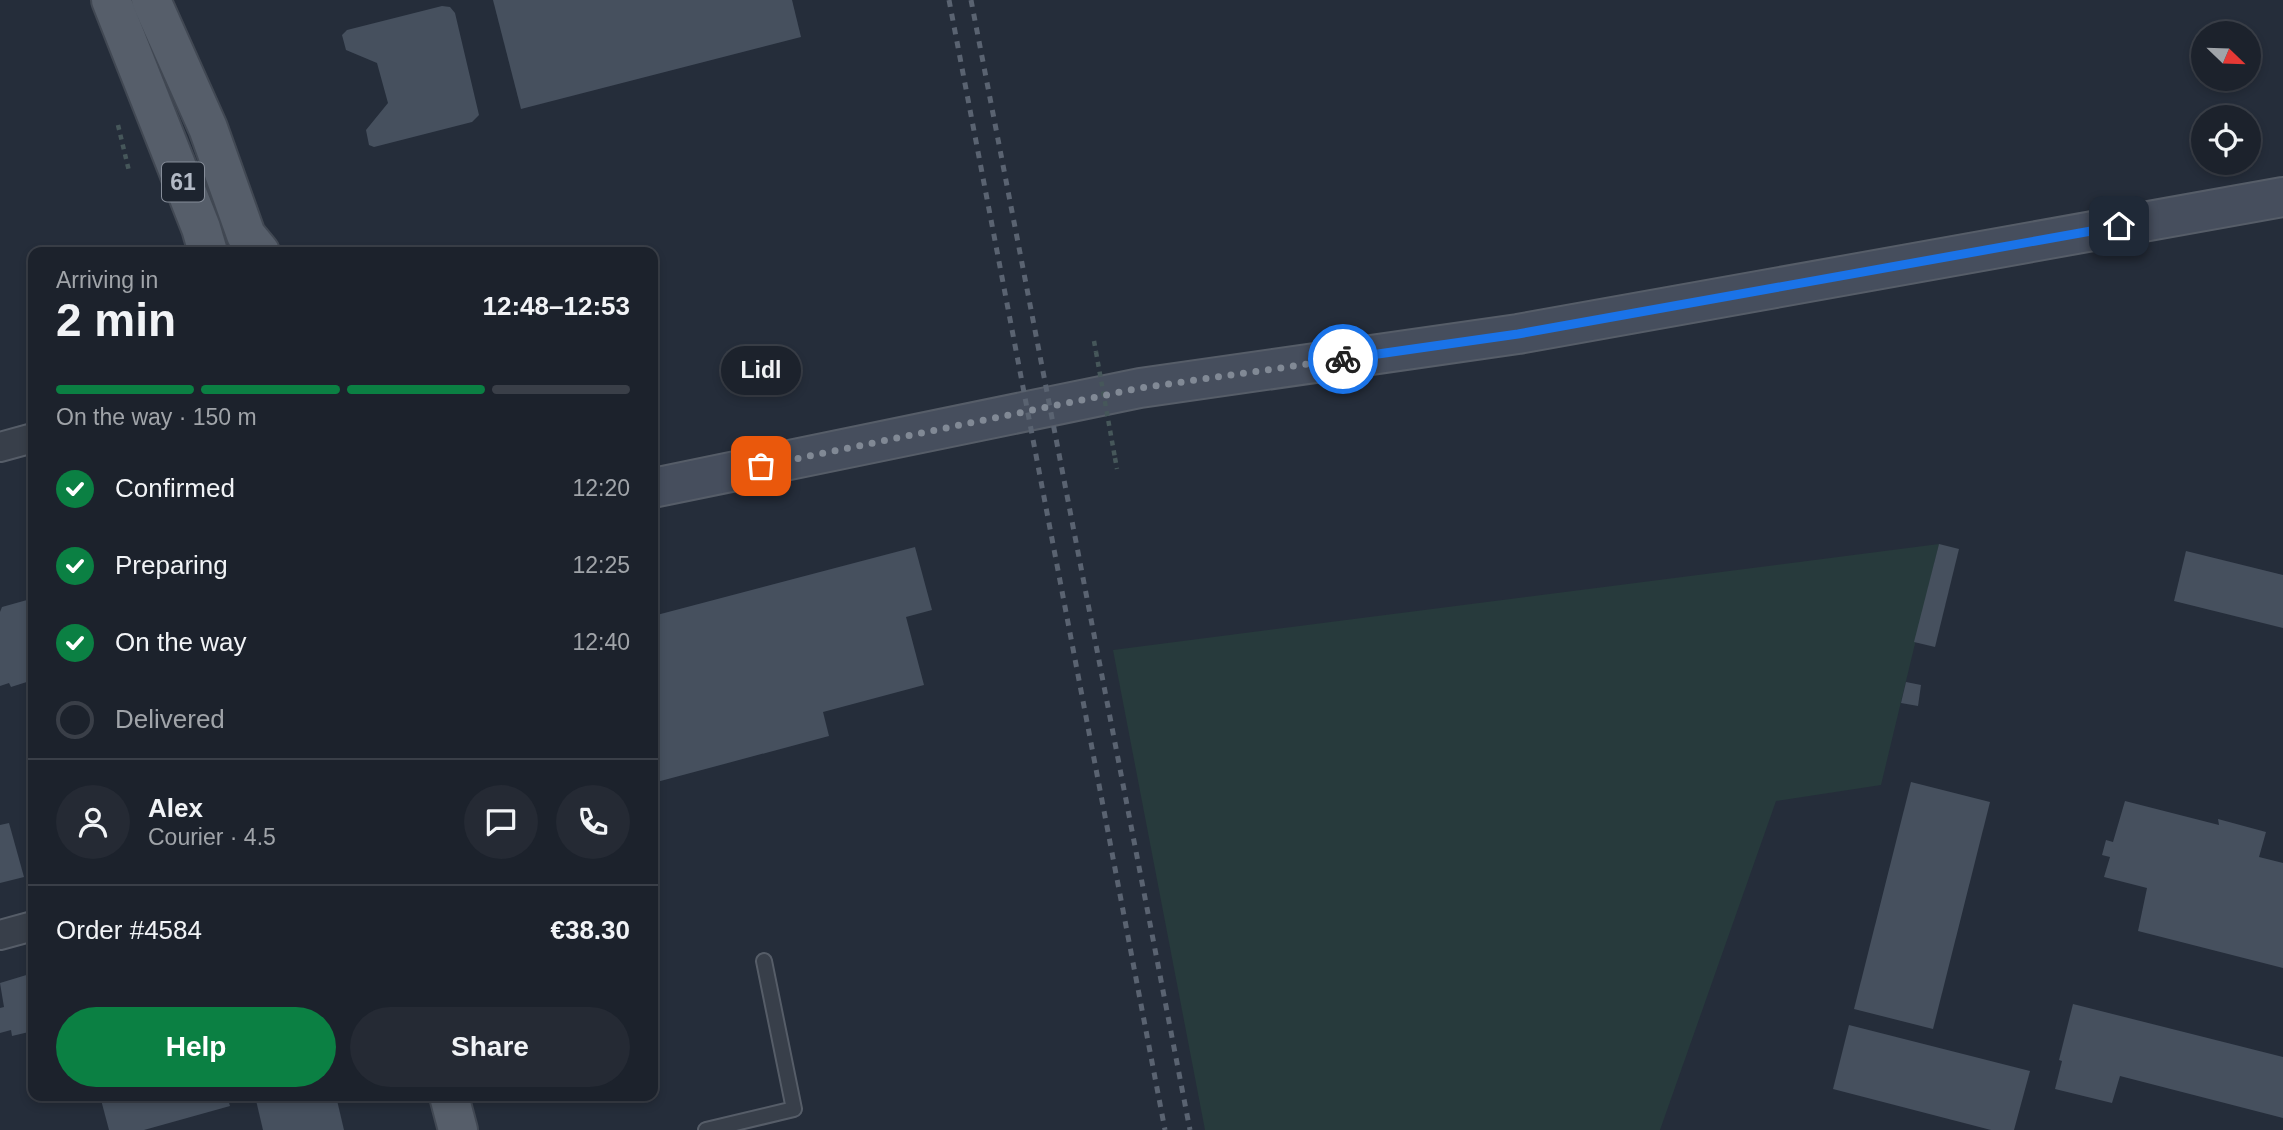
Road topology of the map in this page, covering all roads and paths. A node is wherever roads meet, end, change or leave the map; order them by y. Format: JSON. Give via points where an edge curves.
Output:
{"nodes":[{"id":1,"x":111,"y":0,"type":"edge"},
{"id":2,"x":152,"y":1,"type":"edge"},
{"id":3,"x":118,"y":125,"type":"dead end"},
{"id":4,"x":129,"y":171,"type":"dead end"},
{"id":5,"x":2283,"y":197,"type":"edge"},
{"id":6,"x":207,"y":247,"type":"edge"},
{"id":7,"x":256,"y":247,"type":"edge"},
{"id":8,"x":1094,"y":341,"type":"dead end"},
{"id":9,"x":28,"y":439,"type":"edge"},
{"id":10,"x":0,"y":447,"type":"edge"},
{"id":11,"x":1117,"y":469,"type":"dead end"},
{"id":12,"x":658,"y":487,"type":"edge"},
{"id":13,"x":28,"y":927,"type":"edge"},
{"id":14,"x":0,"y":935,"type":"edge"},
{"id":15,"x":764,"y":961,"type":"dead end"},
{"id":16,"x":450,"y":1101,"type":"edge"},
{"id":17,"x":458,"y":1130,"type":"edge"},
{"id":18,"x":706,"y":1130,"type":"edge"}],
"edges":[{"from":1,"to":6,"type":"main road","number":"61"},
{"from":2,"to":7,"type":"main road","number":"61","via":[[208,128],[246,235]]},
{"from":3,"to":4,"type":"path"},
{"from":5,"to":12,"type":"street","via":[[1518,334],[1140,388]]},
{"from":8,"to":11,"type":"path","bridge":true},
{"from":9,"to":10,"type":"street"},
{"from":13,"to":14,"type":"street"},
{"from":15,"to":18,"type":"lane","via":[[794,1109]]},
{"from":16,"to":17,"type":"main road"}]}
